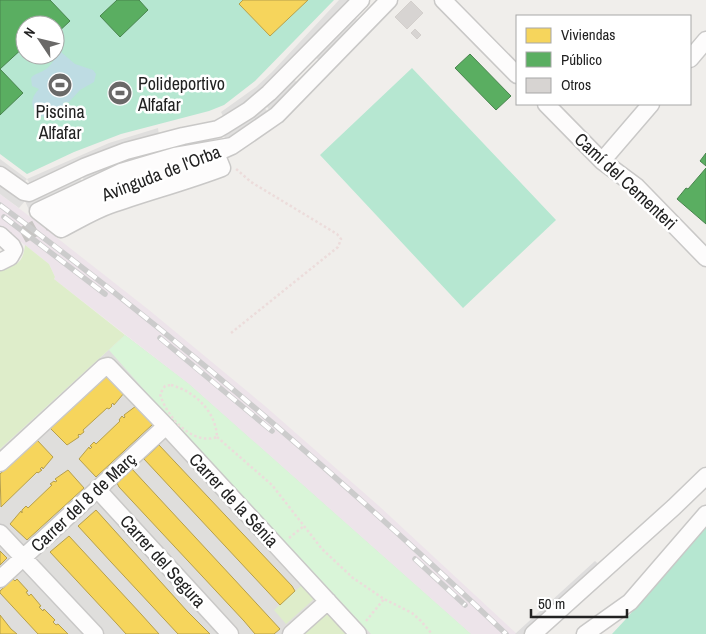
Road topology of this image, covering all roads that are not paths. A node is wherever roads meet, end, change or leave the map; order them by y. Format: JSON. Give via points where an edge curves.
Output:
{"nodes":[{"id":1,"x":361,"y":0,"type":"edge"},
{"id":2,"x":389,"y":0,"type":"edge"},
{"id":3,"x":443,"y":0,"type":"edge"},
{"id":4,"x":706,"y":40,"type":"edge"},
{"id":5,"x":691,"y":58,"type":"edge"},
{"id":6,"x":299,"y":62,"type":"junction"},
{"id":7,"x":516,"y":74,"type":"edge"},
{"id":8,"x":314,"y":76,"type":"junction"},
{"id":9,"x":547,"y":105,"type":"edge"},
{"id":10,"x":650,"y":105,"type":"edge"},
{"id":11,"x":232,"y":146,"type":"junction"},
{"id":12,"x":216,"y":153,"type":"junction"},
{"id":13,"x":602,"y":161,"type":"junction"},
{"id":14,"x":0,"y":175,"type":"edge"},
{"id":15,"x":59,"y":216,"type":"tunnel mouth"},
{"id":16,"x":706,"y":258,"type":"edge"},
{"id":17,"x":166,"y":426,"type":"junction"},
{"id":18,"x":0,"y":463,"type":"edge"},
{"id":19,"x":706,"y":476,"type":"edge"},
{"id":20,"x":97,"y":489,"type":"junction"},
{"id":21,"x":706,"y":514,"type":"edge"},
{"id":22,"x":0,"y":533,"type":"edge"},
{"id":23,"x":24,"y":557,"type":"junction"},
{"id":24,"x":0,"y":579,"type":"edge"},
{"id":25,"x":328,"y":601,"type":"junction"},
{"id":26,"x":360,"y":629,"type":"edge"},
{"id":27,"x":95,"y":634,"type":"edge"},
{"id":28,"x":230,"y":634,"type":"edge"},
{"id":29,"x":290,"y":634,"type":"edge"},
{"id":30,"x":533,"y":634,"type":"edge"},
{"id":31,"x":585,"y":634,"type":"edge"}],
"edges":[{"from":1,"to":6,"type":"street"},
{"from":2,"to":8,"type":"street","name":"Avinguda de l'Orba"},
{"from":3,"to":7,"type":"street"},
{"from":4,"to":5,"type":"street"},
{"from":6,"to":8,"type":"street"},
{"from":6,"to":14,"type":"street","via":[[269,94],[218,129],[126,151],[29,193]]},
{"from":8,"to":11,"type":"street","name":"Avinguda de l'Orba","via":[[277,115]]},
{"from":9,"to":13,"type":"street","name":"Camí del Cementeri"},
{"from":10,"to":13,"type":"street"},
{"from":11,"to":12,"type":"street","name":"Avinguda de l'Orba"},
{"from":11,"to":12,"type":"street","via":[[175,156],[121,172],[38,211],[61,229],[107,206],[222,168]]},
{"from":12,"to":15,"type":"street","name":"Avinguda de l'Orba","via":[[189,166],[94,198]]},
{"from":13,"to":16,"type":"street","name":"Camí del Cementeri","via":[[637,187]]},
{"from":17,"to":18,"type":"street","name":"Carrer de la Sénia","via":[[110,368],[104,367]]},
{"from":17,"to":20,"type":"street","name":"Carrer del 8 de Març"},
{"from":17,"to":25,"type":"street","name":"Carrer de la Sénia"},
{"from":19,"to":30,"type":"street"},
{"from":20,"to":23,"type":"street","name":"Carrer del 8 de Març"},
{"from":20,"to":28,"type":"street","name":"Carrer del Segura"},
{"from":21,"to":31,"type":"street","via":[[630,602]]},
{"from":22,"to":23,"type":"street"},
{"from":23,"to":24,"type":"street","name":"Carrer del 8 de Març"},
{"from":23,"to":27,"type":"street"},
{"from":25,"to":26,"type":"street","name":"Carrer de la Sénia"},
{"from":25,"to":29,"type":"street"}]}
